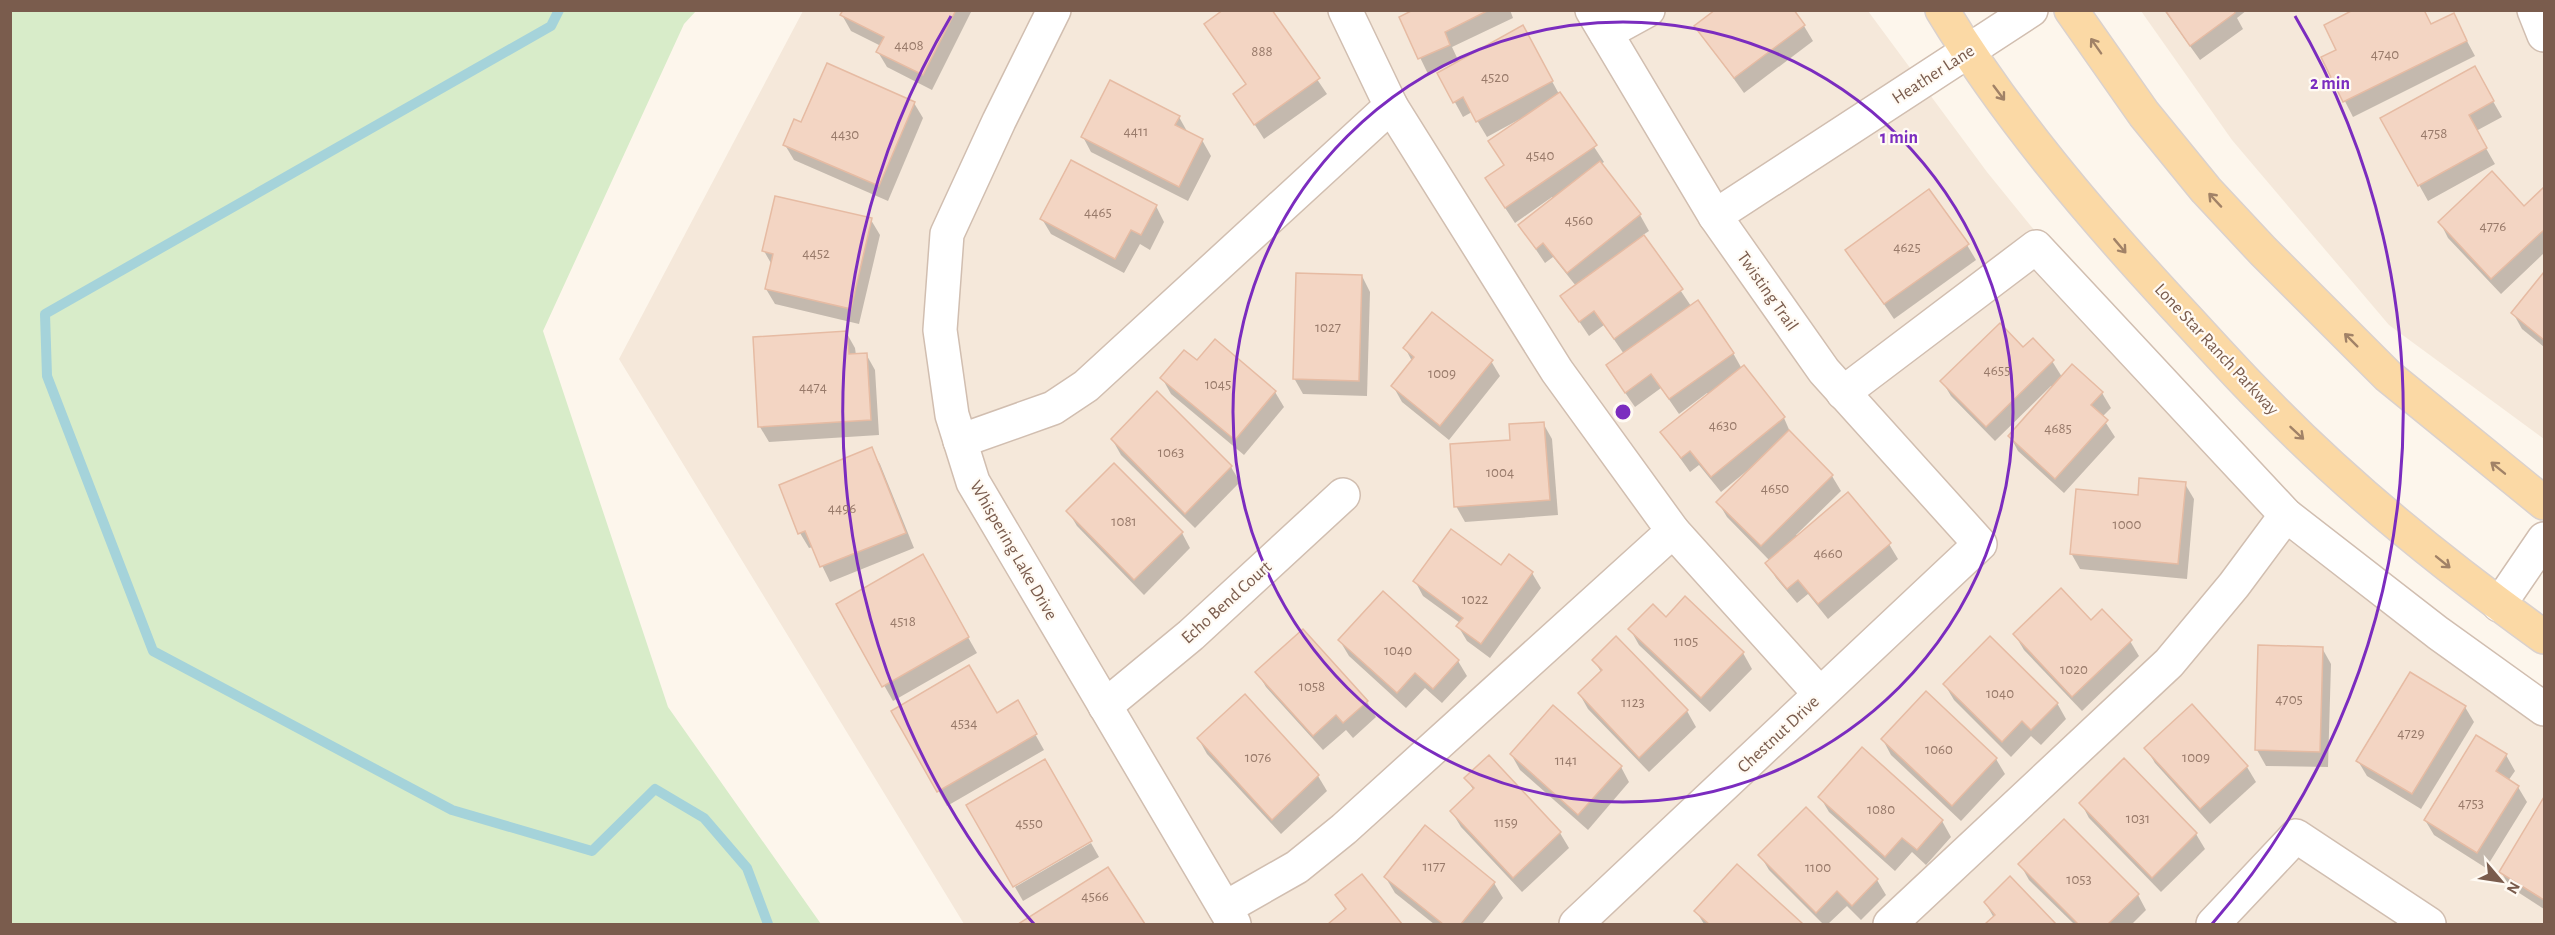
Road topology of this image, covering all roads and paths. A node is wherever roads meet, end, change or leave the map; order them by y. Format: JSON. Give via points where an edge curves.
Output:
{"nodes":[{"id":1,"x":1054,"y":10,"type":"edge"},
{"id":2,"x":1345,"y":10,"type":"edge"},
{"id":3,"x":1648,"y":10,"type":"edge"},
{"id":4,"x":1942,"y":10,"type":"edge"},
{"id":5,"x":2031,"y":10,"type":"edge"},
{"id":6,"x":2072,"y":10,"type":"edge"},
{"id":7,"x":2534,"y":10,"type":"edge"},
{"id":8,"x":1599,"y":22,"type":"edge"},
{"id":9,"x":2544,"y":35,"type":"edge"},
{"id":10,"x":1967,"y":52,"type":"junction"},
{"id":11,"x":1391,"y":106,"type":"junction"},
{"id":12,"x":1715,"y":216,"type":"junction"},
{"id":13,"x":1843,"y":393,"type":"junction"},
{"id":14,"x":960,"y":441,"type":"junction"},
{"id":15,"x":1343,"y":495,"type":"dead end"},
{"id":16,"x":2544,"y":504,"type":"edge"},
{"id":17,"x":2286,"y":514,"type":"junction"},
{"id":18,"x":1673,"y":531,"type":"junction"},
{"id":19,"x":2544,"y":539,"type":"edge"},
{"id":20,"x":1980,"y":544,"type":"joint"},
{"id":21,"x":2499,"y":605,"type":"junction"},
{"id":22,"x":2544,"y":637,"type":"edge"},
{"id":23,"x":1820,"y":694,"type":"junction"},
{"id":24,"x":1105,"y":706,"type":"junction"},
{"id":25,"x":2544,"y":709,"type":"edge"},
{"id":26,"x":1230,"y":916,"type":"edge"},
{"id":27,"x":1576,"y":924,"type":"edge"},
{"id":28,"x":1890,"y":924,"type":"edge"},
{"id":29,"x":2213,"y":924,"type":"edge"},
{"id":30,"x":2429,"y":924,"type":"edge"}],
"edges":[{"from":1,"to":14,"type":"street","name":"Whispering Lake Drive","via":[[947,234],[940,330],[952,415]]},
{"from":2,"to":11,"type":"street"},
{"from":3,"to":8,"type":"street"},
{"from":4,"to":10,"type":"main road","name":"Lone Star Ranch Parkway"},
{"from":5,"to":10,"type":"street","name":"Heather Lane"},
{"from":16,"to":6,"type":"main road","one_way":true,"via":[[2388,376],[2263,251],[2206,190],[2144,114]]},
{"from":7,"to":9,"type":"street"},
{"from":8,"to":12,"type":"street","name":"Twisting Trail"},
{"from":10,"to":12,"type":"street","name":"Heather Lane"},
{"from":10,"to":21,"type":"main road","name":"Lone Star Ranch Parkway","one_way":true,"via":[[2125,252],[2264,402],[2406,532]]},
{"from":11,"to":14,"type":"street","via":[[1086,386],[1053,408]]},
{"from":11,"to":18,"type":"street","via":[[1557,371]]},
{"from":12,"to":13,"type":"street","name":"Twisting Trail"},
{"from":13,"to":17,"type":"street","via":[[2036,248]]},
{"from":13,"to":20,"type":"street","name":"Twisting Trail"},
{"from":14,"to":24,"type":"street","name":"Whispering Lake Drive","via":[[973,482]]},
{"from":15,"to":24,"type":"street","name":"Echo Bend Court","via":[[1191,635]]},
{"from":17,"to":25,"type":"street","via":[[2438,633]]},
{"from":17,"to":28,"type":"street","via":[[2169,663]]},
{"from":18,"to":23,"type":"street"},
{"from":18,"to":26,"type":"street","via":[[1344,829]]},
{"from":19,"to":21,"type":"street"},
{"from":20,"to":23,"type":"street","name":"Chestnut Drive"},
{"from":21,"to":22,"type":"main road","name":"Lone Star Ranch Parkway"},
{"from":23,"to":27,"type":"street","name":"Chestnut Drive"},
{"from":24,"to":26,"type":"street","name":"Whispering Lake Drive"},
{"from":29,"to":30,"type":"street","via":[[2296,836]]}]}
